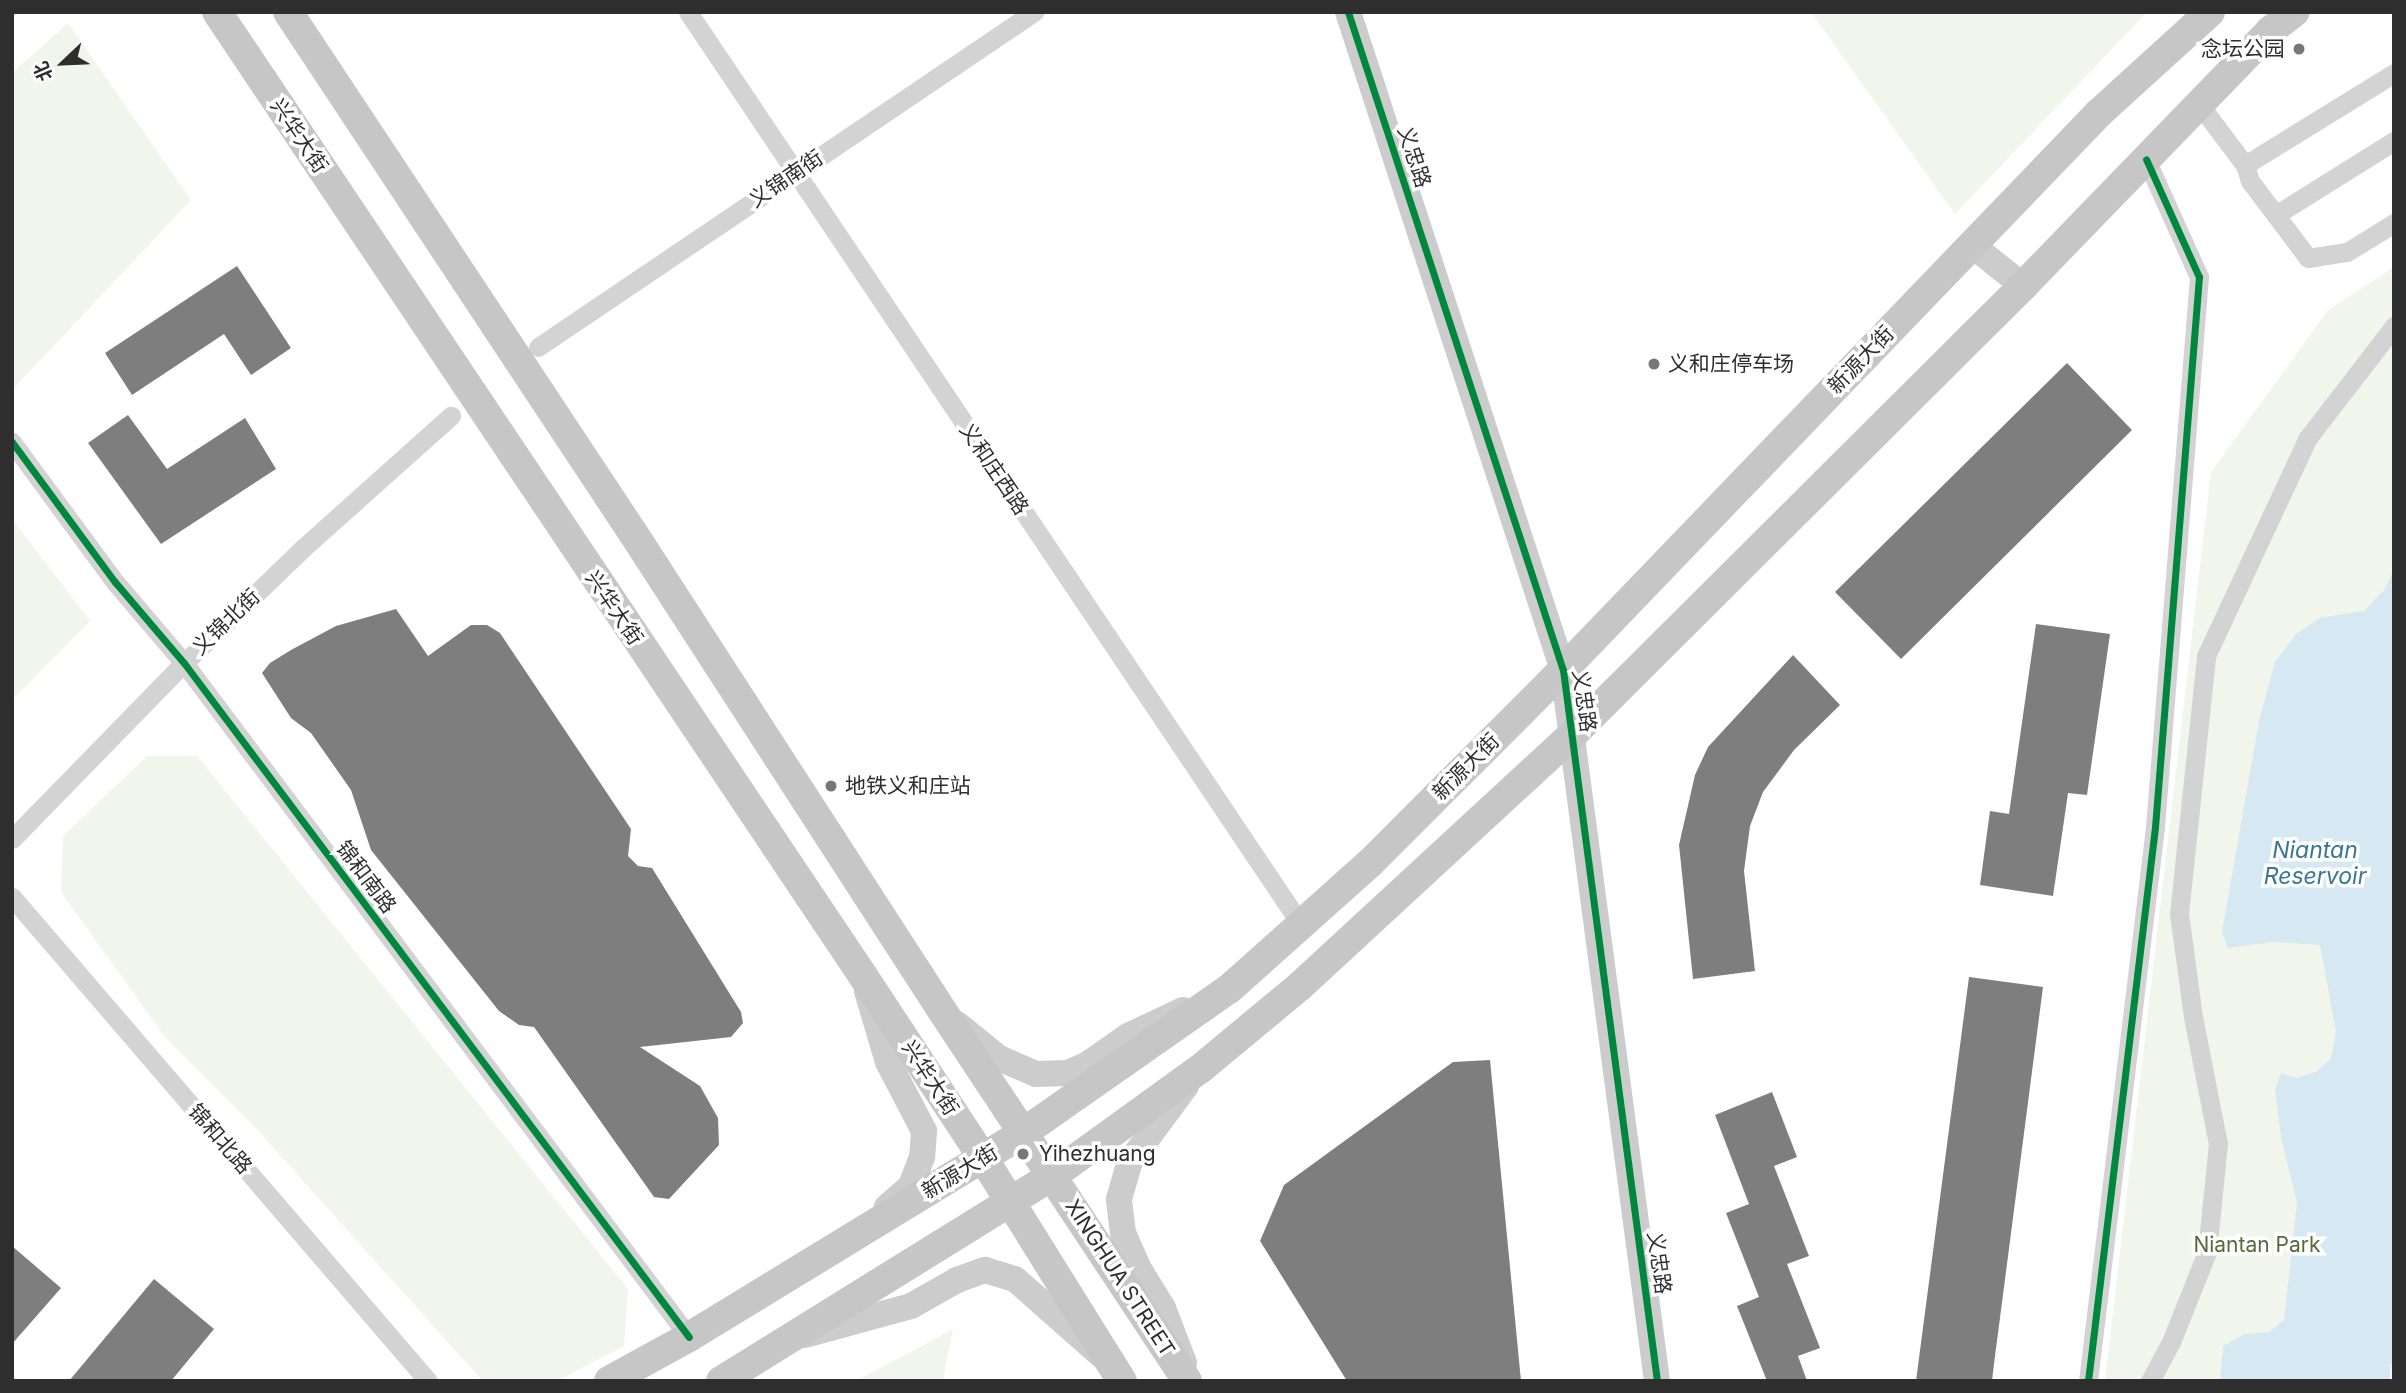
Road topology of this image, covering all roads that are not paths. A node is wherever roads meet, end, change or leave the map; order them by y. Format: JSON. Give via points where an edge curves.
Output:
{"nodes":[{"id":1,"x":217,"y":12,"type":"edge"},
{"id":2,"x":288,"y":12,"type":"edge"},
{"id":3,"x":688,"y":12,"type":"edge"},
{"id":4,"x":1034,"y":12,"type":"edge"},
{"id":5,"x":1348,"y":12,"type":"edge"},
{"id":6,"x":2210,"y":12,"type":"edge"},
{"id":7,"x":2294,"y":12,"type":"edge"},
{"id":8,"x":1010,"y":20,"type":"edge"},
{"id":9,"x":2394,"y":73,"type":"edge"},
{"id":10,"x":2199,"y":104,"type":"junction"},
{"id":11,"x":2394,"y":141,"type":"edge"},
{"id":12,"x":2146,"y":159,"type":"junction"},
{"id":13,"x":2245,"y":165,"type":"junction"},
{"id":14,"x":794,"y":174,"type":"junction"},
{"id":15,"x":2277,"y":214,"type":"junction"},
{"id":16,"x":2394,"y":223,"type":"edge"},
{"id":17,"x":1972,"y":244,"type":"junction"},
{"id":18,"x":2023,"y":286,"type":"junction"},
{"id":19,"x":2394,"y":326,"type":"edge"},
{"id":20,"x":538,"y":347,"type":"dead end"},
{"id":21,"x":451,"y":416,"type":"dead end"},
{"id":22,"x":12,"y":442,"type":"edge"},
{"id":23,"x":184,"y":663,"type":"junction"},
{"id":24,"x":1563,"y":670,"type":"junction"},
{"id":25,"x":1571,"y":736,"type":"junction"},
{"id":26,"x":12,"y":839,"type":"edge"},
{"id":27,"x":12,"y":897,"type":"edge"},
{"id":28,"x":1302,"y":926,"type":"junction"},
{"id":29,"x":863,"y":976,"type":"junction"},
{"id":30,"x":1229,"y":989,"type":"junction"},
{"id":31,"x":943,"y":1012,"type":"junction"},
{"id":32,"x":1200,"y":1069,"type":"junction"},
{"id":33,"x":1023,"y":1133,"type":"junction"},
{"id":34,"x":983,"y":1158,"type":"junction"},
{"id":35,"x":1052,"y":1176,"type":"junction"},
{"id":36,"x":1010,"y":1203,"type":"junction"},
{"id":37,"x":826,"y":1254,"type":"junction"},
{"id":38,"x":689,"y":1337,"type":"junction"},
{"id":39,"x":794,"y":1339,"type":"junction"},
{"id":40,"x":1118,"y":1373,"type":"edge"},
{"id":41,"x":428,"y":1381,"type":"edge"},
{"id":42,"x":609,"y":1381,"type":"edge"},
{"id":43,"x":721,"y":1381,"type":"edge"},
{"id":44,"x":1189,"y":1381,"type":"edge"},
{"id":45,"x":1657,"y":1381,"type":"edge"},
{"id":46,"x":2088,"y":1381,"type":"edge"},
{"id":47,"x":2150,"y":1381,"type":"edge"}],
"edges":[{"from":1,"to":29,"type":"main road","name":"兴华大街"},
{"from":2,"to":31,"type":"main road"},
{"from":3,"to":14,"type":"street","name":"义和庄西路"},
{"from":4,"to":8,"type":"street","name":"义锦南街"},
{"from":5,"to":24,"type":"main road","name":"义忠路"},
{"from":6,"to":17,"type":"main road","name":"新源大街","via":[[2099,113]]},
{"from":7,"to":10,"type":"main road"},
{"from":8,"to":14,"type":"street","name":"义锦南街"},
{"from":9,"to":13,"type":"street"},
{"from":10,"to":12,"type":"main road"},
{"from":10,"to":13,"type":"street"},
{"from":11,"to":15,"type":"street"},
{"from":12,"to":18,"type":"main road"},
{"from":12,"to":46,"type":"street","via":[[2199,277],[2155,827]]},
{"from":13,"to":15,"type":"street","via":[[2250,181]]},
{"from":14,"to":20,"type":"street","name":"义锦南街"},
{"from":14,"to":28,"type":"street","name":"义和庄西路"},
{"from":15,"to":16,"type":"street","via":[[2308,258],[2347,252]]},
{"from":17,"to":18,"type":"main road"},
{"from":17,"to":24,"type":"main road","name":"新源大街"},
{"from":18,"to":25,"type":"main road"},
{"from":19,"to":47,"type":"street","via":[[2307,439],[2206,656],[2179,914],[2218,1144],[2207,1252]]},
{"from":21,"to":23,"type":"street","name":"义锦北街","via":[[302,549]]},
{"from":22,"to":23,"type":"street","name":"锦和南路","via":[[115,582]]},
{"from":23,"to":26,"type":"street","name":"义锦北街"},
{"from":23,"to":38,"type":"street","name":"锦和南路"},
{"from":24,"to":25,"type":"main road","name":"义忠路"},
{"from":24,"to":28,"type":"main road","name":"新源大街"},
{"from":25,"to":32,"type":"main road","via":[[1300,986]]},
{"from":25,"to":45,"type":"main road","name":"义忠路"},
{"from":27,"to":41,"type":"street","name":"锦和北路"},
{"from":28,"to":30,"type":"main road","name":"新源大街"},
{"from":29,"to":34,"type":"main road","name":"兴华大街"},
{"from":29,"to":37,"type":"main road","via":[[888,1062],[924,1131],[922,1157],[911,1186]]},
{"from":30,"to":31,"type":"main road","via":[[1128,1036],[1088,1065],[1068,1073],[1037,1074],[999,1058]]},
{"from":30,"to":33,"type":"main road","name":"新源大街"},
{"from":31,"to":33,"type":"main road"},
{"from":32,"to":35,"type":"main road"},
{"from":32,"to":44,"type":"main road","via":[[1129,1163],[1119,1199],[1123,1233],[1163,1308]]},
{"from":33,"to":34,"type":"main road","name":"新源大街"},
{"from":33,"to":35,"type":"main road"},
{"from":34,"to":36,"type":"main road","name":"兴华大街"},
{"from":34,"to":37,"type":"main road","name":"新源大街"},
{"from":35,"to":36,"type":"main road"},
{"from":35,"to":44,"type":"main road","name":"XINGHUA STREET"},
{"from":36,"to":39,"type":"main road"},
{"from":36,"to":40,"type":"main road"},
{"from":37,"to":38,"type":"main road","name":"新源大街"},
{"from":38,"to":42,"type":"main road","name":"新源大街"},
{"from":39,"to":40,"type":"main road","via":[[911,1306],[985,1270],[1015,1279]]},
{"from":39,"to":43,"type":"main road"}]}
